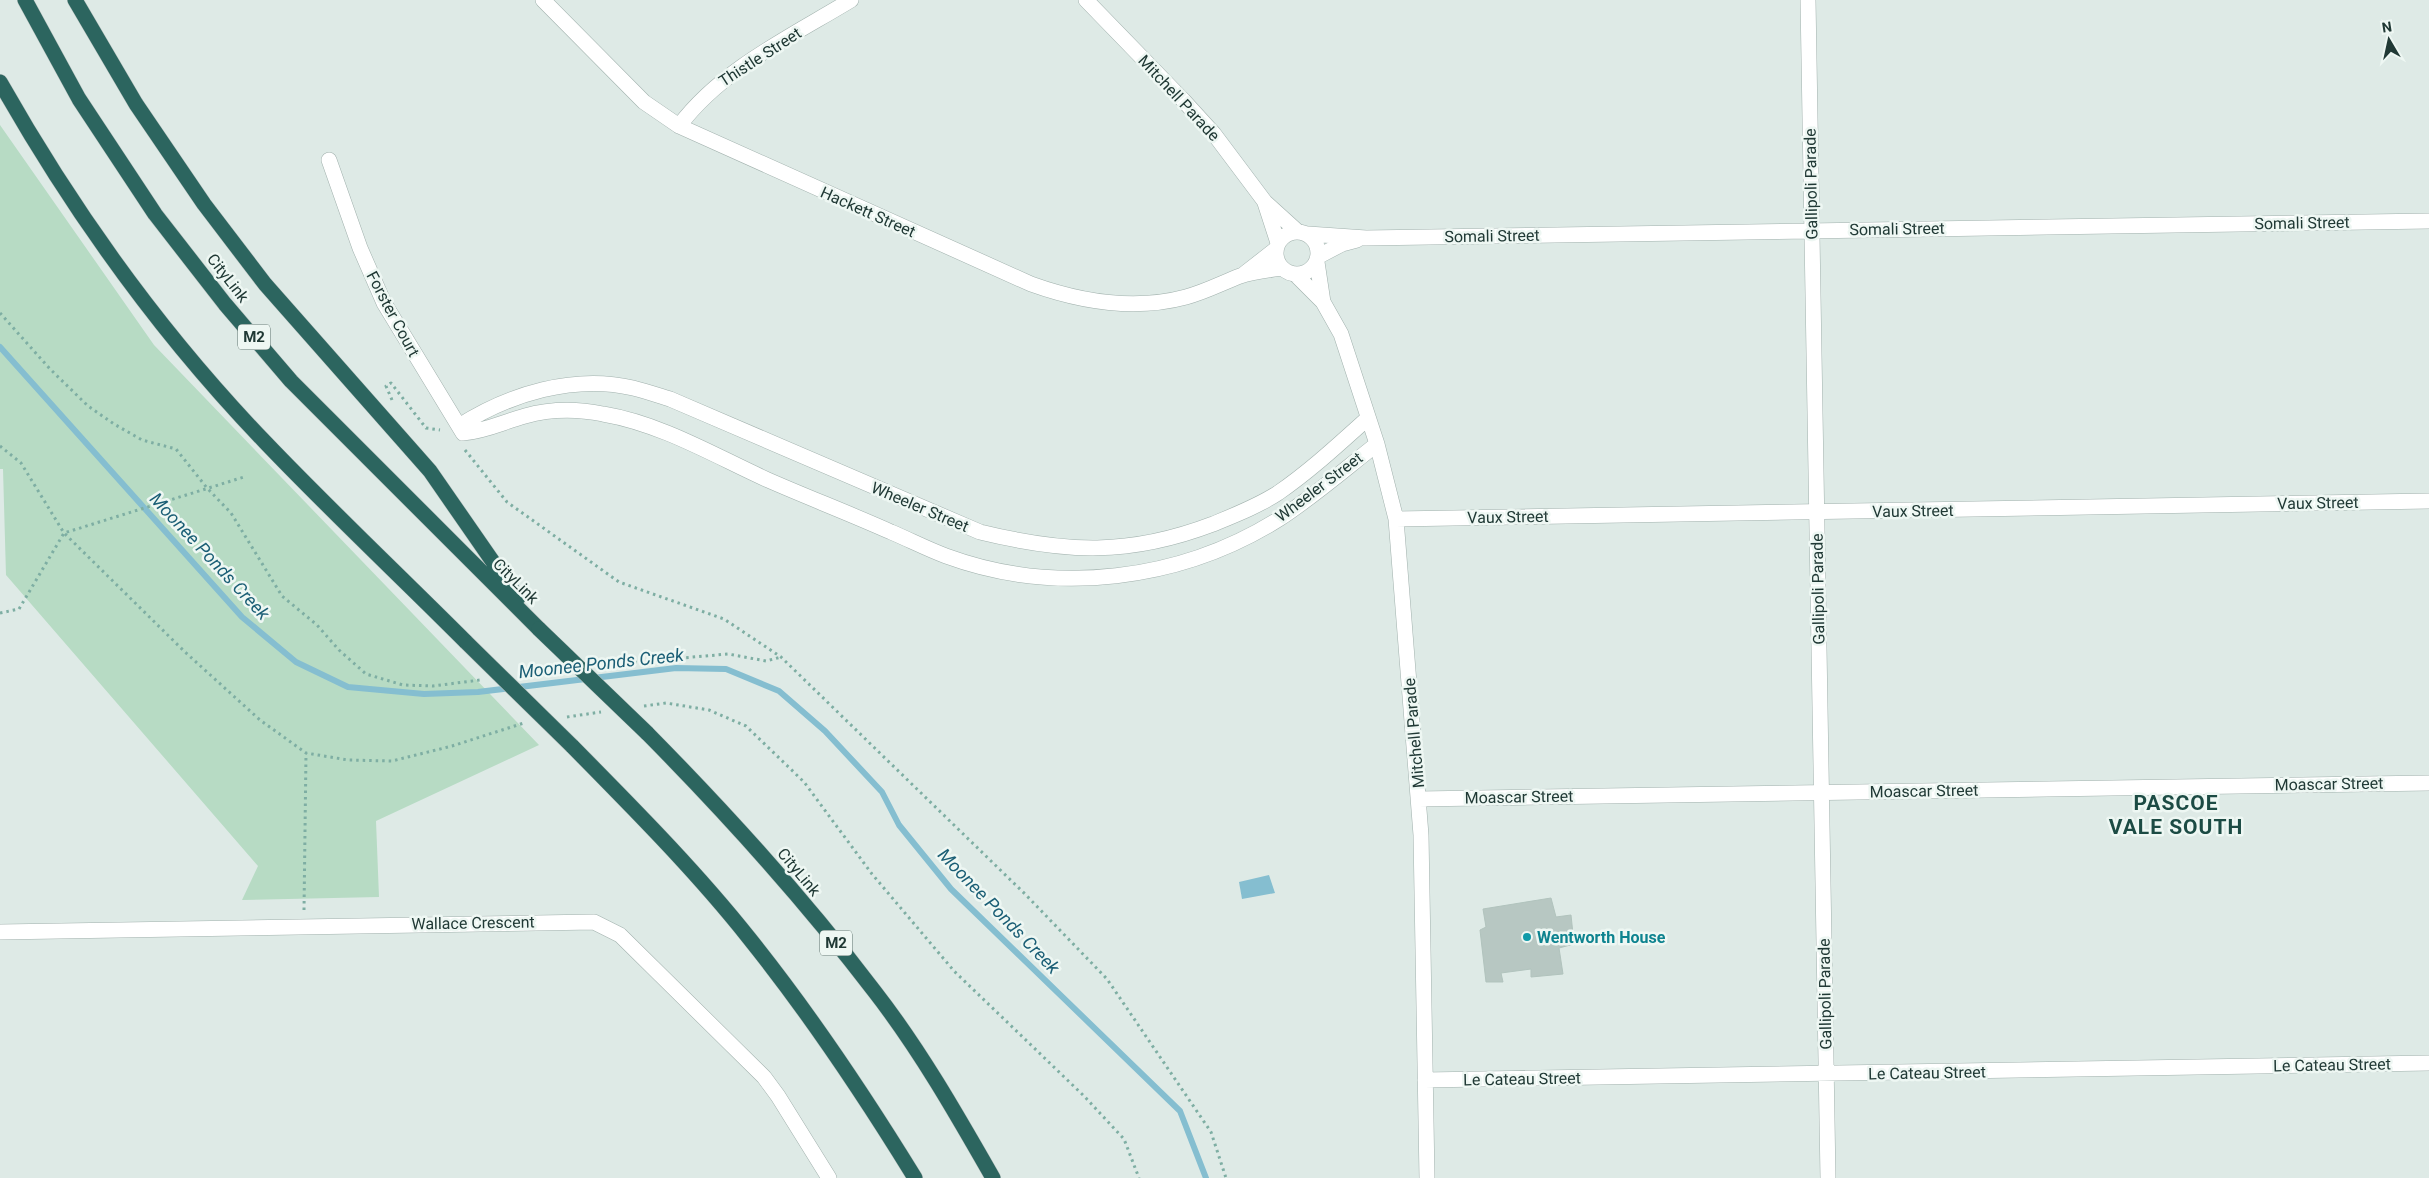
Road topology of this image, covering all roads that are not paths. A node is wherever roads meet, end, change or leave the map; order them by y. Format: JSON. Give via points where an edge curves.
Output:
{"nodes":[{"id":1,"x":25,"y":0,"type":"edge"},
{"id":2,"x":75,"y":0,"type":"edge"},
{"id":3,"x":543,"y":0,"type":"edge"},
{"id":4,"x":851,"y":0,"type":"edge"},
{"id":5,"x":1808,"y":0,"type":"edge"},
{"id":6,"x":1089,"y":1,"type":"edge"},
{"id":7,"x":0,"y":82,"type":"edge"},
{"id":8,"x":679,"y":126,"type":"junction"},
{"id":9,"x":329,"y":160,"type":"dead end"},
{"id":10,"x":1264,"y":202,"type":"junction"},
{"id":11,"x":2429,"y":221,"type":"edge"},
{"id":12,"x":1812,"y":230,"type":"junction"},
{"id":13,"x":1303,"y":233,"type":"junction"},
{"id":14,"x":1366,"y":238,"type":"junction"},
{"id":15,"x":1277,"y":246,"type":"junction"},
{"id":16,"x":1318,"y":259,"type":"junction"},
{"id":17,"x":1289,"y":271,"type":"junction"},
{"id":18,"x":1241,"y":276,"type":"junction"},
{"id":19,"x":1323,"y":302,"type":"junction"},
{"id":20,"x":1368,"y":418,"type":"junction"},
{"id":21,"x":461,"y":429,"type":"junction"},
{"id":22,"x":1377,"y":444,"type":"junction"},
{"id":23,"x":2429,"y":501,"type":"edge"},
{"id":24,"x":1817,"y":512,"type":"junction"},
{"id":25,"x":1396,"y":519,"type":"junction"},
{"id":26,"x":539,"y":628,"type":"junction"},
{"id":27,"x":2429,"y":783,"type":"edge"},
{"id":28,"x":1821,"y":793,"type":"junction"},
{"id":29,"x":1419,"y":798,"type":"junction"},
{"id":30,"x":0,"y":932,"type":"edge"},
{"id":31,"x":2429,"y":1063,"type":"edge"},
{"id":32,"x":1826,"y":1074,"type":"junction"},
{"id":33,"x":1425,"y":1080,"type":"junction"},
{"id":34,"x":829,"y":1178,"type":"edge"},
{"id":35,"x":915,"y":1178,"type":"edge"},
{"id":36,"x":993,"y":1178,"type":"edge"},
{"id":37,"x":1427,"y":1178,"type":"edge"},
{"id":38,"x":1828,"y":1178,"type":"edge"}],
"edges":[{"from":1,"to":26,"type":"highway","name":"CityLink","number":"M2","via":[[79,99],[156,214],[225,304],[291,380]]},
{"from":2,"to":26,"type":"highway","via":[[136,104],[204,204],[265,284],[430,471]]},
{"from":3,"to":8,"type":"street","name":"Hackett Street","via":[[644,102]]},
{"from":4,"to":8,"type":"street","name":"Thistle Street","via":[[727,76],[696,104]]},
{"from":5,"to":12,"type":"street","name":"Gallipoli Parade"},
{"from":6,"to":10,"type":"street","name":"Mitchell Parade","via":[[1214,134]]},
{"from":7,"to":35,"type":"highway","bridge":true,"via":[[40,153],[104,246],[188,355],[264,441],[672,848],[749,937],[824,1036]]},
{"from":8,"to":18,"type":"street","name":"Hackett Street","via":[[990,267],[1057,293],[1104,303],[1156,302],[1184,298]]},
{"from":9,"to":21,"type":"street","name":"Forster Court","via":[[360,248],[384,303]]},
{"from":10,"to":13,"type":"street","name":"Mitchell Parade"},
{"from":10,"to":15,"type":"street","name":"Mitchell Parade"},
{"from":11,"to":12,"type":"street","name":"Somali Street"},
{"from":12,"to":14,"type":"street","name":"Somali Street"},
{"from":12,"to":24,"type":"street","name":"Gallipoli Parade"},
{"from":13,"to":14,"type":"street","name":"Somali Street"},
{"from":13,"to":15,"type":"street","via":[[1286,235]]},
{"from":13,"to":16,"type":"street","via":[[1317,244]]},
{"from":14,"to":16,"type":"street","name":"Somali Street","via":[[1342,244]]},
{"from":15,"to":17,"type":"street","via":[[1278,262]]},
{"from":15,"to":18,"type":"street","name":"Hackett Street"},
{"from":16,"to":17,"type":"street","via":[[1308,272]]},
{"from":16,"to":19,"type":"street","name":"Mitchell Parade"},
{"from":17,"to":18,"type":"street","name":"Hackett Street"},
{"from":17,"to":19,"type":"street","name":"Mitchell Parade"},
{"from":19,"to":20,"type":"street","name":"Mitchell Parade","via":[[1340,334]]},
{"from":20,"to":21,"type":"street","name":"Wheeler Street","via":[[1317,465],[1254,507],[1160,542],[1097,549],[1021,542],[980,532],[670,399],[632,388],[604,384],[554,387],[502,404]]},
{"from":20,"to":22,"type":"street","name":"Mitchell Parade"},
{"from":21,"to":22,"type":"street","name":"Wheeler Street","via":[[480,431],[547,412],[581,411],[612,416],[656,428],[767,480],[946,556],[996,570],[1068,579],[1105,579],[1140,573],[1237,541],[1278,519],[1323,488]]},
{"from":22,"to":25,"type":"street","name":"Mitchell Parade"},
{"from":23,"to":24,"type":"street","name":"Vaux Street"},
{"from":24,"to":25,"type":"street","name":"Vaux Street"},
{"from":24,"to":28,"type":"street","name":"Gallipoli Parade"},
{"from":25,"to":29,"type":"street","name":"Mitchell Parade"},
{"from":26,"to":36,"type":"highway","name":"CityLink","number":"M2","bridge":true,"via":[[733,821],[876,993],[947,1099]]},
{"from":27,"to":28,"type":"street","name":"Moascar Street"},
{"from":28,"to":29,"type":"street","name":"Moascar Street"},
{"from":28,"to":32,"type":"street","name":"Gallipoli Parade"},
{"from":29,"to":33,"type":"street","name":"Mitchell Parade"},
{"from":30,"to":34,"type":"street","name":"Wallace Crescent","via":[[584,921],[601,926],[620,935],[764,1077]]},
{"from":31,"to":32,"type":"street","name":"Le Cateau Street"},
{"from":32,"to":33,"type":"street","name":"Le Cateau Street"},
{"from":32,"to":38,"type":"street","name":"Gallipoli Parade"},
{"from":33,"to":37,"type":"street","name":"Mitchell Parade"}]}
